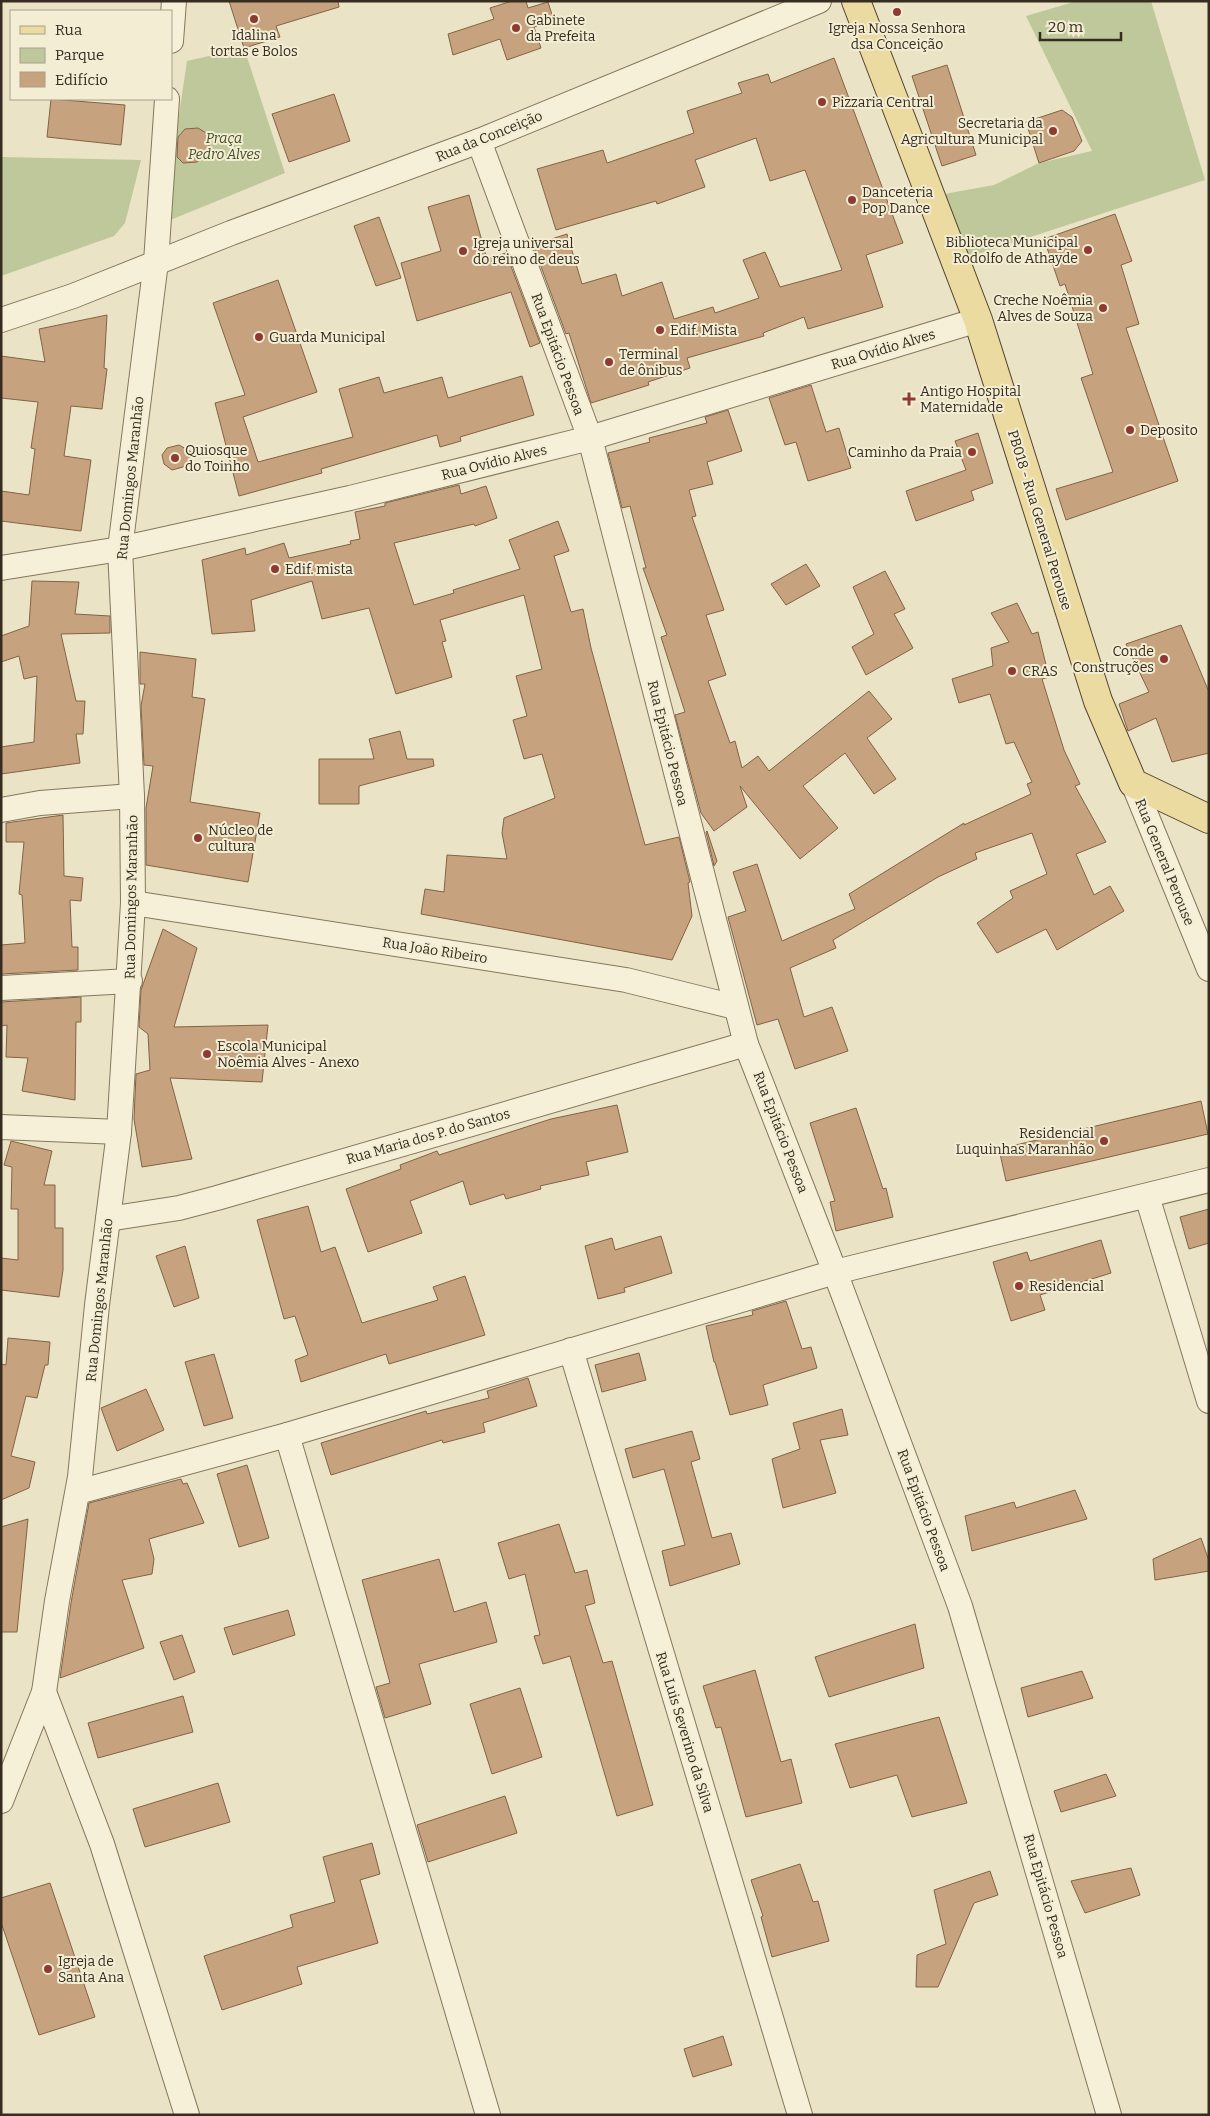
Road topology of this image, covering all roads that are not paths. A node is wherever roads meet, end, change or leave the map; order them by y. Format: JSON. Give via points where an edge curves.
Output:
{"nodes":[{"id":1,"x":174,"y":1,"type":"edge"},
{"id":2,"x":819,"y":1,"type":"edge"},
{"id":3,"x":856,"y":1,"type":"edge"},
{"id":4,"x":172,"y":28,"type":"edge"},
{"id":5,"x":167,"y":100,"type":"edge"},
{"id":6,"x":479,"y":141,"type":"junction"},
{"id":7,"x":156,"y":262,"type":"junction"},
{"id":8,"x":1,"y":320,"type":"edge"},
{"id":9,"x":978,"y":320,"type":"junction"},
{"id":10,"x":590,"y":438,"type":"junction"},
{"id":11,"x":120,"y":549,"type":"junction"},
{"id":12,"x":1,"y":568,"type":"edge"},
{"id":13,"x":1133,"y":783,"type":"junction"},
{"id":14,"x":132,"y":796,"type":"junction"},
{"id":15,"x":1,"y":810,"type":"edge"},
{"id":16,"x":1209,"y":819,"type":"edge"},
{"id":17,"x":133,"y":903,"type":"junction"},
{"id":18,"x":1209,"y":969,"type":"edge"},
{"id":19,"x":130,"y":981,"type":"junction"},
{"id":20,"x":1,"y":988,"type":"edge"},
{"id":21,"x":735,"y":1006,"type":"junction"},
{"id":22,"x":746,"y":1044,"type":"junction"},
{"id":23,"x":1,"y":1127,"type":"edge"},
{"id":24,"x":119,"y":1132,"type":"junction"},
{"id":25,"x":1209,"y":1180,"type":"edge"},
{"id":26,"x":1148,"y":1196,"type":"junction"},
{"id":27,"x":108,"y":1219,"type":"junction"},
{"id":28,"x":836,"y":1272,"type":"junction"},
{"id":29,"x":570,"y":1350,"type":"junction"},
{"id":30,"x":1209,"y":1400,"type":"edge"},
{"id":31,"x":287,"y":1435,"type":"junction"},
{"id":32,"x":78,"y":1492,"type":"junction"},
{"id":33,"x":44,"y":1692,"type":"junction"},
{"id":34,"x":1,"y":1801,"type":"edge"},
{"id":35,"x":186,"y":2115,"type":"edge"},
{"id":36,"x":488,"y":2115,"type":"edge"},
{"id":37,"x":800,"y":2115,"type":"edge"},
{"id":38,"x":1109,"y":2115,"type":"edge"}],
"edges":[{"from":1,"to":4,"type":"street"},
{"from":2,"to":6,"type":"street","name":"Rua da Conceição"},
{"from":3,"to":9,"type":"main road","name":"PB018 - Rua General Perouse"},
{"from":5,"to":7,"type":"street","name":"Rua Domingos Maranhão"},
{"from":6,"to":7,"type":"street","name":"Rua da Conceição"},
{"from":6,"to":10,"type":"street","name":"Rua Epitácio Pessoa"},
{"from":7,"to":8,"type":"street","name":"Rua da Conceição","via":[[73,296]]},
{"from":7,"to":11,"type":"street","name":"Rua Domingos Maranhão"},
{"from":9,"to":10,"type":"street","name":"Rua Ovídio Alves"},
{"from":9,"to":13,"type":"main road","name":"PB018 - Rua General Perouse","via":[[1098,702]]},
{"from":10,"to":11,"type":"street","name":"Rua Ovídio Alves","via":[[350,498]]},
{"from":10,"to":21,"type":"street","name":"Rua Epitácio Pessoa"},
{"from":11,"to":12,"type":"street","name":"Rua Ovídio Alves"},
{"from":11,"to":14,"type":"street","name":"Rua Domingos Maranhão"},
{"from":13,"to":16,"type":"main road"},
{"from":13,"to":18,"type":"street","name":"Rua General Perouse"},
{"from":14,"to":15,"type":"street","via":[[40,803]]},
{"from":14,"to":17,"type":"street","name":"Rua Domingos Maranhão"},
{"from":17,"to":19,"type":"street","name":"Rua Domingos Maranhão"},
{"from":17,"to":21,"type":"street","name":"Rua João Ribeiro","via":[[626,980]]},
{"from":19,"to":20,"type":"street"},
{"from":19,"to":24,"type":"street","name":"Rua Domingos Maranhão"},
{"from":21,"to":22,"type":"street","name":"Rua Epitácio Pessoa"},
{"from":22,"to":27,"type":"street","name":"Rua Maria dos P. do Santos","via":[[217,1198],[179,1208]]},
{"from":22,"to":28,"type":"street","name":"Rua Epitácio Pessoa"},
{"from":23,"to":24,"type":"street"},
{"from":24,"to":27,"type":"street","name":"Rua Domingos Maranhão"},
{"from":25,"to":26,"type":"street"},
{"from":26,"to":28,"type":"street"},
{"from":26,"to":30,"type":"street"},
{"from":27,"to":32,"type":"street","name":"Rua Domingos Maranhão"},
{"from":28,"to":29,"type":"street"},
{"from":28,"to":38,"type":"street","name":"Rua Epitácio Pessoa","via":[[960,1606]]},
{"from":29,"to":31,"type":"street"},
{"from":29,"to":37,"type":"street","name":"Rua Luis Severino da Silva"},
{"from":31,"to":32,"type":"street"},
{"from":31,"to":36,"type":"street"},
{"from":32,"to":33,"type":"street","name":"Rua Domingos Maranhão"},
{"from":33,"to":34,"type":"street","name":"Rua Domingos Maranhão"},
{"from":33,"to":35,"type":"street","via":[[102,1844]]}]}
